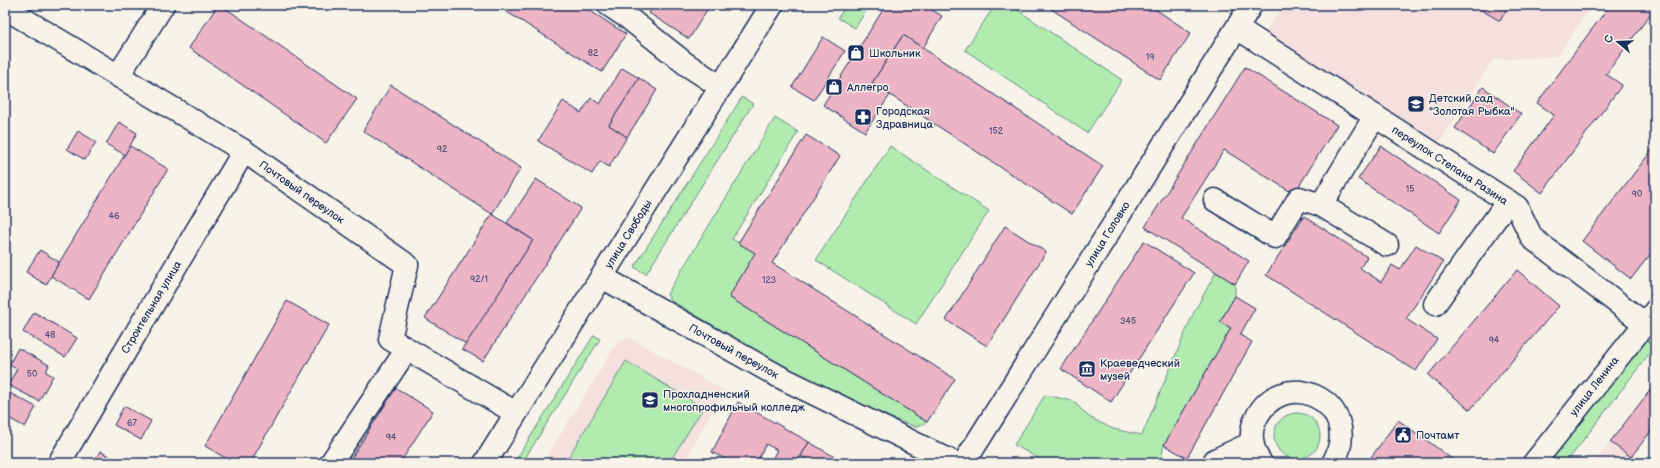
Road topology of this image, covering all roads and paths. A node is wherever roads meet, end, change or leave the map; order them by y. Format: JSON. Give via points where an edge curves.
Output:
{"nodes":[{"id":1,"x":163,"y":5,"type":"edge"},
{"id":2,"x":608,"y":5,"type":"edge"},
{"id":3,"x":772,"y":5,"type":"edge"},
{"id":4,"x":1251,"y":5,"type":"edge"},
{"id":5,"x":5,"y":8,"type":"edge"},
{"id":6,"x":1236,"y":28,"type":"junction"},
{"id":7,"x":118,"y":76,"type":"junction"},
{"id":8,"x":721,"y":87,"type":"junction"},
{"id":9,"x":1375,"y":116,"type":"junction"},
{"id":10,"x":244,"y":152,"type":"junction"},
{"id":11,"x":1215,"y":200,"type":"dead end"},
{"id":12,"x":1508,"y":201,"type":"junction"},
{"id":13,"x":1321,"y":205,"type":"junction"},
{"id":14,"x":1387,"y":245,"type":"dead end"},
{"id":15,"x":602,"y":277,"type":"junction"},
{"id":16,"x":1435,"y":304,"type":"dead end"},
{"id":17,"x":1649,"y":317,"type":"edge"},
{"id":18,"x":407,"y":349,"type":"junction"},
{"id":19,"x":516,"y":413,"type":"junction"},
{"id":20,"x":1252,"y":443,"type":"junction"},
{"id":21,"x":59,"y":463,"type":"edge"},
{"id":22,"x":331,"y":463,"type":"edge"},
{"id":23,"x":485,"y":463,"type":"edge"},
{"id":24,"x":955,"y":463,"type":"edge"},
{"id":25,"x":964,"y":463,"type":"edge"},
{"id":26,"x":1214,"y":463,"type":"edge"},
{"id":27,"x":1261,"y":463,"type":"edge"},
{"id":28,"x":1334,"y":463,"type":"edge"},
{"id":29,"x":1534,"y":463,"type":"edge"}],
"edges":[{"from":1,"to":7,"type":"street"},
{"from":2,"to":8,"type":"street"},
{"from":3,"to":8,"type":"street","name":"улица Свободы"},
{"from":4,"to":6,"type":"street","name":"улица Головко"},
{"from":5,"to":7,"type":"street","name":"Почтовый переулок"},
{"from":6,"to":9,"type":"street","name":"переулок Степана Разина"},
{"from":6,"to":25,"type":"street","name":"улица Головко"},
{"from":7,"to":10,"type":"street","name":"Почтовый переулок"},
{"from":8,"to":15,"type":"street","name":"улица Свободы"},
{"from":9,"to":12,"type":"street","name":"переулок Степана Разина"},
{"from":9,"to":13,"type":"street"},
{"from":10,"to":18,"type":"street","name":"Почтовый переулок","via":[[408,265],[390,339]]},
{"from":10,"to":21,"type":"street","name":"Строительная улица"},
{"from":11,"to":13,"type":"street","via":[[1275,237],[1298,198]]},
{"from":12,"to":16,"type":"street"},
{"from":12,"to":17,"type":"street","name":"переулок Степана Разина","via":[[1517,208],[1532,238]]},
{"from":13,"to":14,"type":"street"},
{"from":15,"to":19,"type":"street","name":"улица Свободы"},
{"from":15,"to":24,"type":"street","name":"Почтовый переулок","via":[[778,376]]},
{"from":17,"to":29,"type":"street","name":"улица Ленина"},
{"from":18,"to":19,"type":"street","name":"Почтовый переулок"},
{"from":18,"to":22,"type":"street"},
{"from":19,"to":23,"type":"street","name":"улица Свободы"},
{"from":20,"to":26,"type":"street","via":[[1215,460]]},
{"from":20,"to":27,"type":"street"},
{"from":20,"to":28,"type":"street","via":[[1253,427],[1258,413],[1269,402],[1282,394],[1311,394],[1324,400],[1334,411],[1340,424],[1342,438]]}]}
